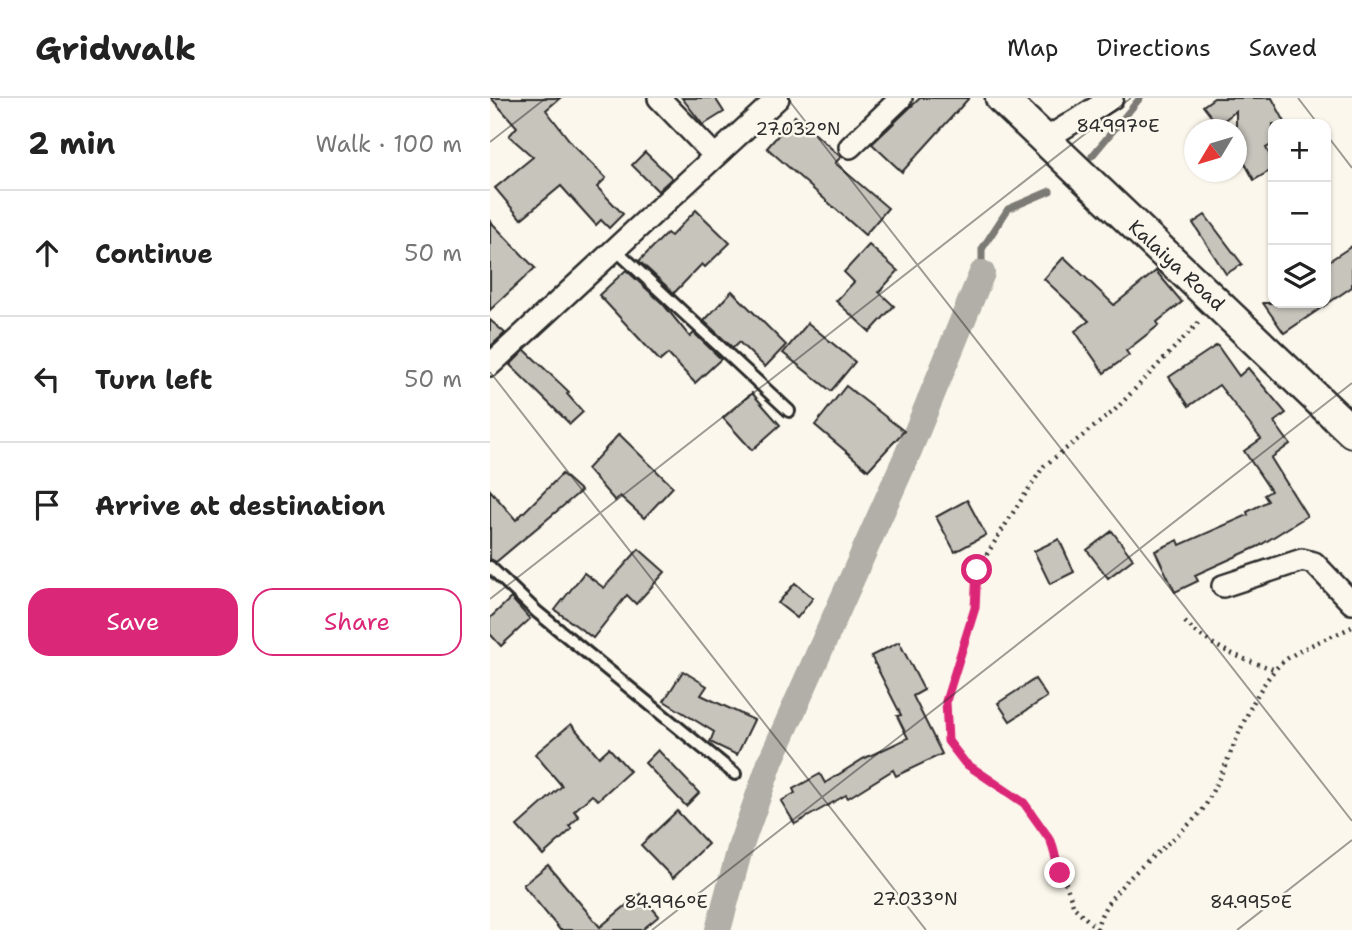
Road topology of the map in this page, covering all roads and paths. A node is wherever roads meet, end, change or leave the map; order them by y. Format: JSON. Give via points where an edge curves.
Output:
{"nodes":[{"id":1,"x":659,"y":98,"type":"edge"},
{"id":2,"x":778,"y":98,"type":"edge"},
{"id":3,"x":901,"y":98,"type":"edge"},
{"id":4,"x":1001,"y":98,"type":"edge"},
{"id":5,"x":1112,"y":98,"type":"edge"},
{"id":6,"x":1044,"y":140,"type":"junction"},
{"id":7,"x":850,"y":147,"type":"dead end"},
{"id":8,"x":715,"y":156,"type":"junction"},
{"id":9,"x":615,"y":249,"type":"junction"},
{"id":10,"x":1216,"y":301,"type":"junction"},
{"id":11,"x":490,"y":365,"type":"edge"},
{"id":12,"x":789,"y":411,"type":"dead end"},
{"id":13,"x":1352,"y":432,"type":"edge"},
{"id":14,"x":490,"y":567,"type":"edge"},
{"id":15,"x":1223,"y":586,"type":"dead end"},
{"id":16,"x":1352,"y":603,"type":"edge"},
{"id":17,"x":1185,"y":622,"type":"dead end"},
{"id":18,"x":1352,"y":627,"type":"edge"},
{"id":19,"x":1274,"y":669,"type":"junction"},
{"id":20,"x":735,"y":774,"type":"dead end"},
{"id":21,"x":1097,"y":929,"type":"edge"}],
"edges":[{"from":1,"to":8,"type":"street"},
{"from":2,"to":8,"type":"street"},
{"from":3,"to":7,"type":"street"},
{"from":4,"to":6,"type":"main road","name":"Kalaiya Road"},
{"from":5,"to":6,"type":"street"},
{"from":6,"to":10,"type":"main road","name":"Kalaiya Road"},
{"from":8,"to":9,"type":"street"},
{"from":9,"to":11,"type":"street"},
{"from":9,"to":12,"type":"lane"},
{"from":10,"to":13,"type":"main road","name":"Kalaiya Road"},
{"from":10,"to":21,"type":"path","via":[[1114,411],[1044,466],[977,570],[975,608],[946,701],[948,741],[965,763],[1024,803],[1051,841],[1074,907]]},
{"from":14,"to":20,"type":"lane","via":[[537,612]]},
{"from":15,"to":16,"type":"street","via":[[1302,560],[1314,563]]},
{"from":17,"to":19,"type":"path","via":[[1201,638]]},
{"from":18,"to":19,"type":"path"},
{"from":19,"to":21,"type":"path","via":[[1253,701],[1201,813],[1125,884],[1099,917]]}]}
